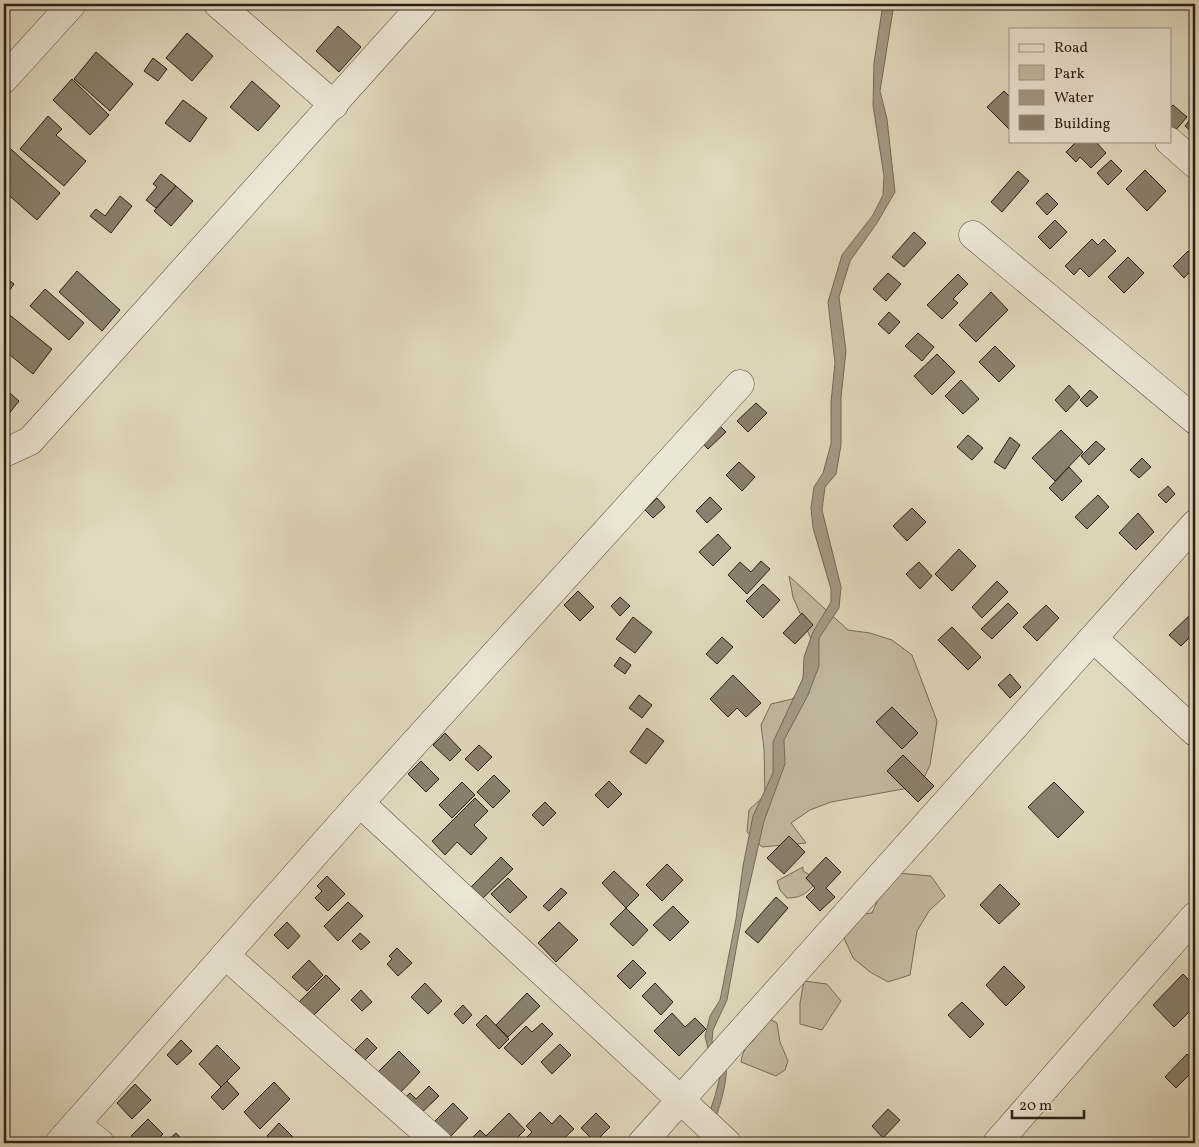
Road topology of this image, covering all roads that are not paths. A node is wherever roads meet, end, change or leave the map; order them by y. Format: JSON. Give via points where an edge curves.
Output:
{"nodes":[{"id":1,"x":72,"y":4,"type":"edge"},
{"id":2,"x":218,"y":4,"type":"edge"},
{"id":3,"x":424,"y":4,"type":"edge"},
{"id":4,"x":4,"y":79,"type":"edge"},
{"id":5,"x":334,"y":105,"type":"junction"},
{"id":6,"x":1170,"y":142,"type":"edge"},
{"id":7,"x":1195,"y":164,"type":"edge"},
{"id":8,"x":973,"y":235,"type":"dead end"},
{"id":9,"x":740,"y":384,"type":"dead end"},
{"id":10,"x":1195,"y":420,"type":"edge"},
{"id":11,"x":4,"y":453,"type":"edge"},
{"id":12,"x":1195,"y":524,"type":"edge"},
{"id":13,"x":1093,"y":638,"type":"junction"},
{"id":14,"x":1195,"y":732,"type":"edge"},
{"id":15,"x":360,"y":803,"type":"junction"},
{"id":16,"x":1195,"y":916,"type":"edge"},
{"id":17,"x":225,"y":955,"type":"junction"},
{"id":18,"x":682,"y":1100,"type":"junction"},
{"id":19,"x":714,"y":1132,"type":"edge"},
{"id":20,"x":68,"y":1134,"type":"edge"},
{"id":21,"x":100,"y":1143,"type":"edge"},
{"id":22,"x":438,"y":1143,"type":"edge"},
{"id":23,"x":642,"y":1143,"type":"edge"},
{"id":24,"x":997,"y":1143,"type":"edge"}],
"edges":[{"from":1,"to":4,"type":"street"},
{"from":2,"to":5,"type":"street"},
{"from":3,"to":5,"type":"street"},
{"from":5,"to":11,"type":"street","via":[[30,441]]},
{"from":6,"to":7,"type":"street"},
{"from":8,"to":10,"type":"street"},
{"from":9,"to":15,"type":"street"},
{"from":12,"to":13,"type":"street"},
{"from":13,"to":14,"type":"street"},
{"from":13,"to":18,"type":"street"},
{"from":15,"to":17,"type":"street"},
{"from":15,"to":18,"type":"street"},
{"from":16,"to":24,"type":"street"},
{"from":17,"to":20,"type":"street"},
{"from":17,"to":22,"type":"street"},
{"from":18,"to":19,"type":"street"},
{"from":18,"to":23,"type":"street"},
{"from":20,"to":21,"type":"street"}]}
